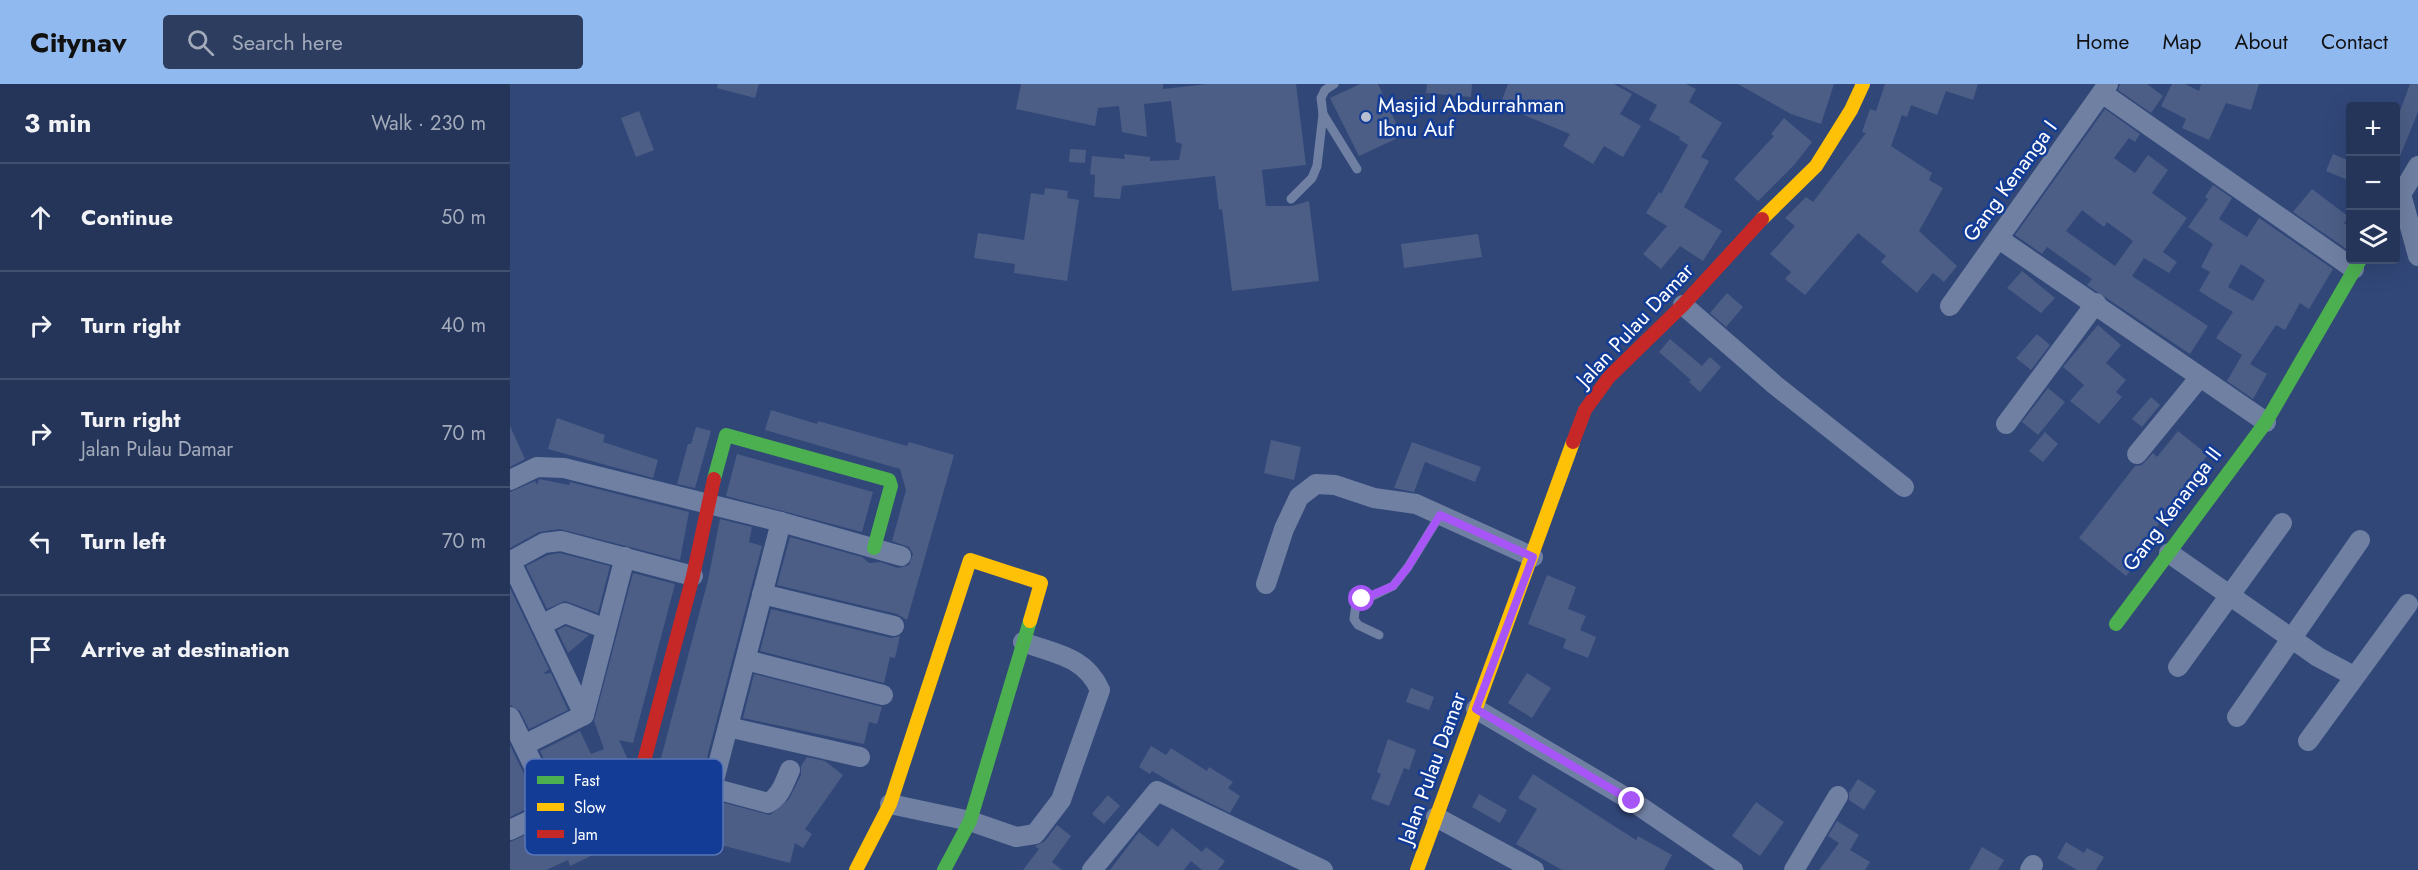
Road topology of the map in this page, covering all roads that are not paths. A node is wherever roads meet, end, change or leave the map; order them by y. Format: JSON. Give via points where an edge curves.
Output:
{"nodes":[{"id":1,"x":1334,"y":84,"type":"edge"},
{"id":2,"x":1863,"y":84,"type":"edge"},
{"id":3,"x":2105,"y":89,"type":"edge"},
{"id":4,"x":1323,"y":114,"type":"junction"},
{"id":5,"x":2418,"y":166,"type":"edge"},
{"id":6,"x":1357,"y":169,"type":"dead end"},
{"id":7,"x":2400,"y":195,"type":"edge"},
{"id":8,"x":1291,"y":199,"type":"dead end"},
{"id":9,"x":2400,"y":204,"type":"edge"},
{"id":10,"x":1999,"y":239,"type":"junction"},
{"id":11,"x":2346,"y":256,"type":"edge"},
{"id":12,"x":2418,"y":256,"type":"edge"},
{"id":13,"x":2357,"y":264,"type":"edge"},
{"id":14,"x":2096,"y":303,"type":"junction"},
{"id":15,"x":1683,"y":305,"type":"junction"},
{"id":16,"x":1950,"y":306,"type":"dead end"},
{"id":17,"x":2200,"y":377,"type":"junction"},
{"id":18,"x":2266,"y":422,"type":"junction"},
{"id":19,"x":2006,"y":424,"type":"dead end"},
{"id":20,"x":2137,"y":454,"type":"dead end"},
{"id":21,"x":510,"y":480,"type":"edge"},
{"id":22,"x":1904,"y":487,"type":"dead end"},
{"id":23,"x":707,"y":504,"type":"junction"},
{"id":24,"x":1440,"y":515,"type":"junction"},
{"id":25,"x":781,"y":522,"type":"junction"},
{"id":26,"x":2282,"y":523,"type":"dead end"},
{"id":27,"x":2360,"y":540,"type":"dead end"},
{"id":28,"x":874,"y":549,"type":"junction"},
{"id":29,"x":2169,"y":553,"type":"junction"},
{"id":30,"x":901,"y":556,"type":"dead end"},
{"id":31,"x":625,"y":557,"type":"junction"},
{"id":32,"x":1533,"y":557,"type":"junction"},
{"id":33,"x":510,"y":560,"type":"edge"},
{"id":34,"x":693,"y":576,"type":"junction"},
{"id":35,"x":1266,"y":585,"type":"dead end"},
{"id":36,"x":762,"y":594,"type":"junction"},
{"id":37,"x":2232,"y":596,"type":"junction"},
{"id":38,"x":2408,"y":604,"type":"dead end"},
{"id":39,"x":2116,"y":624,"type":"dead end"},
{"id":40,"x":541,"y":625,"type":"junction"},
{"id":41,"x":894,"y":626,"type":"dead end"},
{"id":42,"x":606,"y":629,"type":"junction"},
{"id":43,"x":1379,"y":635,"type":"dead end"},
{"id":44,"x":2291,"y":637,"type":"junction"},
{"id":45,"x":1023,"y":642,"type":"junction"},
{"id":46,"x":746,"y":660,"type":"junction"},
{"id":47,"x":2178,"y":667,"type":"dead end"},
{"id":48,"x":2354,"y":676,"type":"junction"},
{"id":49,"x":883,"y":695,"type":"dead end"},
{"id":50,"x":1476,"y":709,"type":"junction"},
{"id":51,"x":584,"y":715,"type":"junction"},
{"id":52,"x":510,"y":717,"type":"edge"},
{"id":53,"x":2237,"y":717,"type":"dead end"},
{"id":54,"x":728,"y":727,"type":"junction"},
{"id":55,"x":2308,"y":741,"type":"dead end"},
{"id":56,"x":524,"y":745,"type":"junction"},
{"id":57,"x":860,"y":757,"type":"dead end"},
{"id":58,"x":531,"y":759,"type":"edge"},
{"id":59,"x":645,"y":759,"type":"edge"},
{"id":60,"x":720,"y":759,"type":"edge"},
{"id":61,"x":790,"y":770,"type":"dead end"},
{"id":62,"x":723,"y":791,"type":"edge"},
{"id":63,"x":1838,"y":796,"type":"dead end"},
{"id":64,"x":890,"y":804,"type":"junction"},
{"id":65,"x":1436,"y":817,"type":"junction"},
{"id":66,"x":970,"y":821,"type":"junction"},
{"id":67,"x":525,"y":824,"type":"edge"},
{"id":68,"x":510,"y":831,"type":"edge"},
{"id":69,"x":1298,"y":865,"type":"edge"},
{"id":70,"x":856,"y":870,"type":"edge"},
{"id":71,"x":944,"y":870,"type":"edge"},
{"id":72,"x":1092,"y":870,"type":"edge"},
{"id":73,"x":1323,"y":870,"type":"edge"},
{"id":74,"x":1417,"y":870,"type":"edge"},
{"id":75,"x":1534,"y":870,"type":"edge"},
{"id":76,"x":1733,"y":870,"type":"edge"},
{"id":77,"x":1794,"y":870,"type":"edge"}],
"edges":[{"from":1,"to":4,"type":"lane","via":[[1321,98]]},
{"from":2,"to":15,"type":"street","name":"Jalan Pulau Damar","via":[[1816,166]]},
{"from":3,"to":10,"type":"street","name":"Gang Kenanga I"},
{"from":3,"to":11,"type":"street"},
{"from":4,"to":6,"type":"lane"},
{"from":4,"to":8,"type":"lane","via":[[1317,166],[1312,178]]},
{"from":5,"to":7,"type":"street"},
{"from":9,"to":12,"type":"street"},
{"from":10,"to":14,"type":"street"},
{"from":10,"to":16,"type":"street","name":"Gang Kenanga I"},
{"from":13,"to":18,"type":"street","name":"Gang Kenanga II"},
{"from":14,"to":17,"type":"street"},
{"from":14,"to":19,"type":"street"},
{"from":15,"to":22,"type":"street","via":[[1775,385]]},
{"from":15,"to":32,"type":"street","name":"Jalan Pulau Damar","via":[[1609,377],[1585,411]]},
{"from":17,"to":18,"type":"street"},
{"from":17,"to":20,"type":"street"},
{"from":18,"to":29,"type":"street","name":"Gang Kenanga II"},
{"from":21,"to":23,"type":"street","via":[[537,467],[554,466]]},
{"from":23,"to":25,"type":"street"},
{"from":23,"to":28,"type":"street","via":[[722,441],[731,435],[889,480],[891,486]]},
{"from":23,"to":34,"type":"street"},
{"from":24,"to":32,"type":"street"},
{"from":24,"to":35,"type":"street","via":[[1404,501],[1316,484],[1299,497]]},
{"from":24,"to":43,"type":"lane","via":[[1393,586],[1356,604],[1354,619],[1358,625]]},
{"from":25,"to":28,"type":"street"},
{"from":25,"to":36,"type":"street"},
{"from":26,"to":37,"type":"street"},
{"from":27,"to":44,"type":"street"},
{"from":28,"to":30,"type":"street"},
{"from":29,"to":37,"type":"street"},
{"from":29,"to":39,"type":"street","name":"Gang Kenanga II"},
{"from":31,"to":33,"type":"street","via":[[550,541]]},
{"from":31,"to":34,"type":"street"},
{"from":31,"to":42,"type":"street"},
{"from":32,"to":50,"type":"street","name":"Jalan Pulau Damar"},
{"from":33,"to":40,"type":"street"},
{"from":34,"to":59,"type":"street"},
{"from":36,"to":41,"type":"street"},
{"from":36,"to":46,"type":"street"},
{"from":37,"to":44,"type":"street"},
{"from":37,"to":47,"type":"street"},
{"from":38,"to":48,"type":"street"},
{"from":40,"to":42,"type":"street","via":[[565,613]]},
{"from":40,"to":51,"type":"street"},
{"from":42,"to":51,"type":"street"},
{"from":44,"to":48,"type":"street"},
{"from":44,"to":53,"type":"street"},
{"from":45,"to":64,"type":"street","via":[[1041,583],[970,560]]},
{"from":45,"to":66,"type":"street"},
{"from":45,"to":66,"type":"street","via":[[1080,663],[1093,674],[1100,690],[1061,800],[1035,834],[1016,837]]},
{"from":46,"to":49,"type":"street"},
{"from":46,"to":54,"type":"street"},
{"from":48,"to":55,"type":"street"},
{"from":50,"to":65,"type":"street","name":"Jalan Pulau Damar"},
{"from":50,"to":76,"type":"street","via":[[1632,801]]},
{"from":51,"to":56,"type":"street"},
{"from":52,"to":56,"type":"street"},
{"from":54,"to":57,"type":"street"},
{"from":54,"to":60,"type":"street"},
{"from":56,"to":58,"type":"street"},
{"from":61,"to":62,"type":"street","via":[[775,800],[768,803]]},
{"from":63,"to":77,"type":"street"},
{"from":64,"to":66,"type":"street"},
{"from":64,"to":70,"type":"street"},
{"from":65,"to":74,"type":"street","name":"Jalan Pulau Damar"},
{"from":65,"to":75,"type":"street"},
{"from":66,"to":71,"type":"street"},
{"from":67,"to":68,"type":"street"},
{"from":69,"to":72,"type":"street","via":[[1157,791]]},
{"from":69,"to":73,"type":"street"}]}
